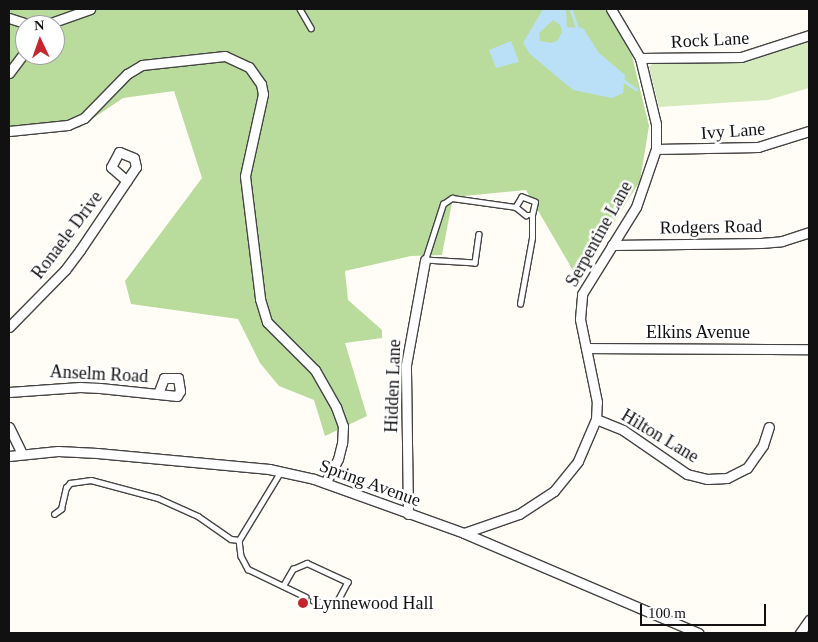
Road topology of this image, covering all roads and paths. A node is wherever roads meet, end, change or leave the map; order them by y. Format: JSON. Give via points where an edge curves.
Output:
{"nodes":[{"id":1,"x":90,"y":9,"type":"edge"},
{"id":2,"x":300,"y":9,"type":"edge"},
{"id":3,"x":611,"y":9,"type":"edge"},
{"id":4,"x":65,"y":18,"type":"edge"},
{"id":5,"x":311,"y":28,"type":"dead end"},
{"id":6,"x":809,"y":35,"type":"edge"},
{"id":7,"x":640,"y":58,"type":"junction"},
{"id":8,"x":9,"y":131,"type":"edge"},
{"id":9,"x":809,"y":131,"type":"edge"},
{"id":10,"x":656,"y":150,"type":"junction"},
{"id":11,"x":127,"y":181,"type":"dead end"},
{"id":12,"x":516,"y":206,"type":"junction"},
{"id":13,"x":532,"y":214,"type":"junction"},
{"id":14,"x":809,"y":232,"type":"edge"},
{"id":15,"x":479,"y":234,"type":"dead end"},
{"id":16,"x":612,"y":245,"type":"junction"},
{"id":17,"x":425,"y":260,"type":"junction"},
{"id":18,"x":520,"y":304,"type":"dead end"},
{"id":19,"x":9,"y":327,"type":"edge"},
{"id":20,"x":586,"y":348,"type":"junction"},
{"id":21,"x":809,"y":349,"type":"edge"},
{"id":22,"x":9,"y":392,"type":"edge"},
{"id":23,"x":158,"y":394,"type":"dead end"},
{"id":24,"x":596,"y":419,"type":"junction"},
{"id":25,"x":9,"y":427,"type":"edge"},
{"id":26,"x":769,"y":427,"type":"dead end"},
{"id":27,"x":22,"y":454,"type":"junction"},
{"id":28,"x":9,"y":456,"type":"edge"},
{"id":29,"x":281,"y":471,"type":"junction"},
{"id":30,"x":325,"y":483,"type":"junction"},
{"id":31,"x":54,"y":514,"type":"dead end"},
{"id":32,"x":408,"y":514,"type":"junction"},
{"id":33,"x":464,"y":533,"type":"junction"},
{"id":34,"x":239,"y":540,"type":"junction"},
{"id":35,"x":283,"y":586,"type":"junction"},
{"id":36,"x":306,"y":597,"type":"dead end"},
{"id":37,"x":313,"y":601,"type":"dead end"},
{"id":38,"x":809,"y":620,"type":"edge"},
{"id":39,"x":699,"y":633,"type":"edge"},
{"id":40,"x":800,"y":633,"type":"edge"}],
"edges":[{"from":1,"to":4,"type":"street"},
{"from":2,"to":5,"type":"lane"},
{"from":3,"to":7,"type":"street","name":"Serpentine Lane"},
{"from":6,"to":7,"type":"street","name":"Rock Lane","via":[[741,57]]},
{"from":7,"to":10,"type":"street","name":"Serpentine Lane","via":[[656,124]]},
{"from":8,"to":30,"type":"street","via":[[59,127],[84,118],[127,74],[142,65],[224,56],[249,67],[261,84],[263,94],[245,176],[260,299],[267,322],[315,370],[336,407],[342,426],[342,443],[338,459]]},
{"from":9,"to":10,"type":"street","name":"Ivy Lane","via":[[758,147]]},
{"from":10,"to":16,"type":"street","name":"Serpentine Lane","via":[[645,187]]},
{"from":11,"to":19,"type":"street","name":"Ronaele Drive","via":[[65,270]]},
{"from":12,"to":13,"type":"lane","via":[[520,213]]},
{"from":12,"to":13,"type":"lane","via":[[522,197],[530,198],[536,202]]},
{"from":12,"to":17,"type":"lane","via":[[452,198],[443,204]]},
{"from":13,"to":18,"type":"lane","via":[[532,238]]},
{"from":14,"to":16,"type":"street","name":"Rodgers Road","via":[[761,244]]},
{"from":15,"to":17,"type":"lane","via":[[474,263]]},
{"from":16,"to":20,"type":"street","name":"Serpentine Lane","via":[[582,294],[580,319]]},
{"from":17,"to":32,"type":"street","name":"Hidden Lane","via":[[406,365]]},
{"from":20,"to":21,"type":"street","name":"Elkins Avenue"},
{"from":20,"to":24,"type":"street","name":"Serpentine Lane","via":[[597,402]]},
{"from":22,"to":23,"type":"street","name":"Anselm Road","via":[[66,386]]},
{"from":24,"to":26,"type":"street","name":"Hilton Lane","via":[[623,430],[687,474],[712,480],[732,476],[747,468],[763,445]]},
{"from":24,"to":33,"type":"street","name":"Serpentine Lane","via":[[578,461],[554,491],[519,514]]},
{"from":25,"to":27,"type":"street"},
{"from":27,"to":28,"type":"street","name":"Spring Avenue"},
{"from":27,"to":29,"type":"street","name":"Spring Avenue","via":[[97,453]]},
{"from":29,"to":30,"type":"street","name":"Spring Avenue"},
{"from":29,"to":34,"type":"lane"},
{"from":30,"to":32,"type":"street","name":"Spring Avenue"},
{"from":31,"to":34,"type":"lane","via":[[61,509],[70,483],[91,480],[166,502],[198,516],[231,539]]},
{"from":32,"to":33,"type":"street","name":"Spring Avenue"},
{"from":33,"to":39,"type":"street","name":"Spring Avenue"},
{"from":34,"to":35,"type":"lane","via":[[241,556],[248,568]]},
{"from":35,"to":36,"type":"lane"},
{"from":35,"to":37,"type":"lane","via":[[293,570],[307,562],[348,582],[336,605]]},
{"from":38,"to":40,"type":"street"}]}
